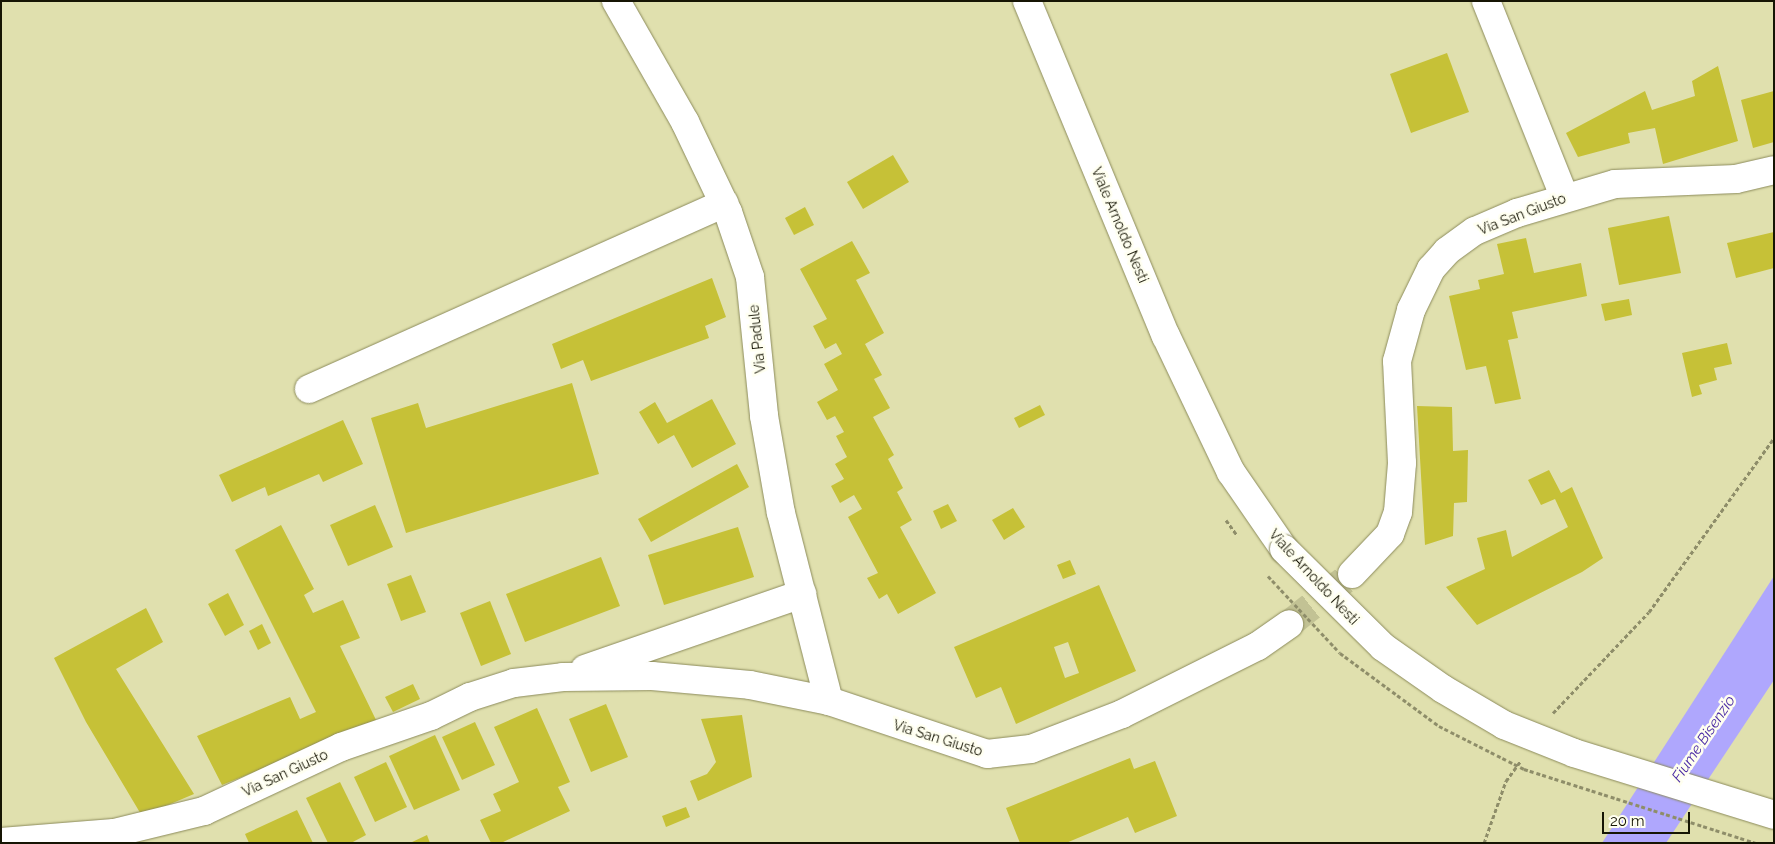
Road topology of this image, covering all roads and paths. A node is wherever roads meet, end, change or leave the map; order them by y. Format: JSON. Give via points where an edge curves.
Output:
{"nodes":[{"id":1,"x":616,"y":1,"type":"edge"},
{"id":2,"x":1027,"y":1,"type":"edge"},
{"id":3,"x":1486,"y":1,"type":"edge"},
{"id":4,"x":1774,"y":170,"type":"edge"},
{"id":5,"x":1564,"y":196,"type":"junction"},
{"id":6,"x":724,"y":203,"type":"junction"},
{"id":7,"x":309,"y":389,"type":"dead end"},
{"id":8,"x":1774,"y":438,"type":"edge"},
{"id":9,"x":1352,"y":574,"type":"tunnel mouth"},
{"id":10,"x":802,"y":594,"type":"junction"},
{"id":11,"x":1290,"y":624,"type":"tunnel mouth"},
{"id":12,"x":562,"y":677,"type":"junction"},
{"id":13,"x":829,"y":701,"type":"junction"},
{"id":14,"x":1548,"y":721,"type":"dead end"},
{"id":15,"x":1522,"y":759,"type":"dead end"},
{"id":16,"x":1774,"y":815,"type":"edge"},
{"id":17,"x":1,"y":842,"type":"edge"},
{"id":18,"x":1484,"y":843,"type":"edge"}],
"edges":[{"from":1,"to":6,"type":"street","name":"Via Padule","via":[[685,122]]},
{"from":2,"to":16,"type":"street","name":"Viale Arnoldo Nesti","bridge":true,"via":[[1166,336],[1231,472],[1284,549],[1383,647],[1481,712],[1574,754]]},
{"from":3,"to":5,"type":"street"},
{"from":4,"to":5,"type":"street","name":"Via San Giusto","via":[[1736,179],[1614,184]]},
{"from":5,"to":9,"type":"street","name":"Via San Giusto","via":[[1475,231],[1447,251],[1431,270],[1410,310],[1396,361],[1402,462],[1398,512],[1390,534]]},
{"from":6,"to":7,"type":"street"},
{"from":6,"to":10,"type":"street","name":"Via Padule","via":[[750,277],[764,416],[781,513]]},
{"from":8,"to":14,"type":"path","via":[[1649,612]]},
{"from":10,"to":12,"type":"street","name":"Via San Giusto"},
{"from":10,"to":13,"type":"street","name":"Via Padule"},
{"from":11,"to":13,"type":"street","name":"Via San Giusto","via":[[1258,646],[1122,714],[1031,749],[987,754]]},
{"from":12,"to":13,"type":"street","name":"Via San Giusto","via":[[662,677],[750,685]]},
{"from":12,"to":17,"type":"street","name":"Via San Giusto","via":[[514,683],[470,697],[431,716],[341,747],[204,811],[114,833]]},
{"from":15,"to":18,"type":"path","via":[[1506,781]]}]}
